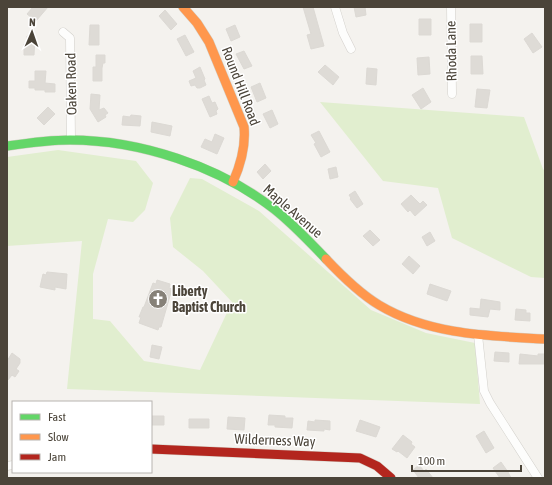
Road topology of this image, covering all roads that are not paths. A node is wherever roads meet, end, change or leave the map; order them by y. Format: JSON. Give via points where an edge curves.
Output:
{"nodes":[{"id":1,"x":183,"y":7,"type":"edge"},
{"id":2,"x":335,"y":7,"type":"edge"},
{"id":3,"x":451,"y":7,"type":"edge"},
{"id":4,"x":63,"y":32,"type":"dead end"},
{"id":5,"x":351,"y":49,"type":"dead end"},
{"id":6,"x":452,"y":94,"type":"dead end"},
{"id":7,"x":71,"y":140,"type":"junction"},
{"id":8,"x":7,"y":146,"type":"edge"},
{"id":9,"x":233,"y":182,"type":"junction"},
{"id":10,"x":478,"y":335,"type":"junction"},
{"id":11,"x":545,"y":339,"type":"edge"},
{"id":12,"x":152,"y":449,"type":"edge"},
{"id":13,"x":391,"y":478,"type":"edge"},
{"id":14,"x":538,"y":478,"type":"edge"}],
"edges":[{"from":1,"to":9,"type":"main road","name":"Round Hill Road","via":[[209,42],[244,127],[244,155]]},
{"from":2,"to":5,"type":"street"},
{"from":3,"to":6,"type":"street","name":"Rhoda Lane"},
{"from":4,"to":7,"type":"street","name":"Oaken Road","via":[[70,38]]},
{"from":7,"to":8,"type":"main road","name":"Maple Avenue"},
{"from":7,"to":9,"type":"main road","name":"Maple Avenue","via":[[115,143],[165,153]]},
{"from":9,"to":10,"type":"main road","name":"Maple Avenue","via":[[289,221],[351,284],[378,304],[425,325]]},
{"from":10,"to":11,"type":"main road","name":"Maple Avenue"},
{"from":10,"to":14,"type":"street","via":[[484,391]]},
{"from":12,"to":13,"type":"main road","name":"Wilderness Way","via":[[360,458],[372,462]]}]}
